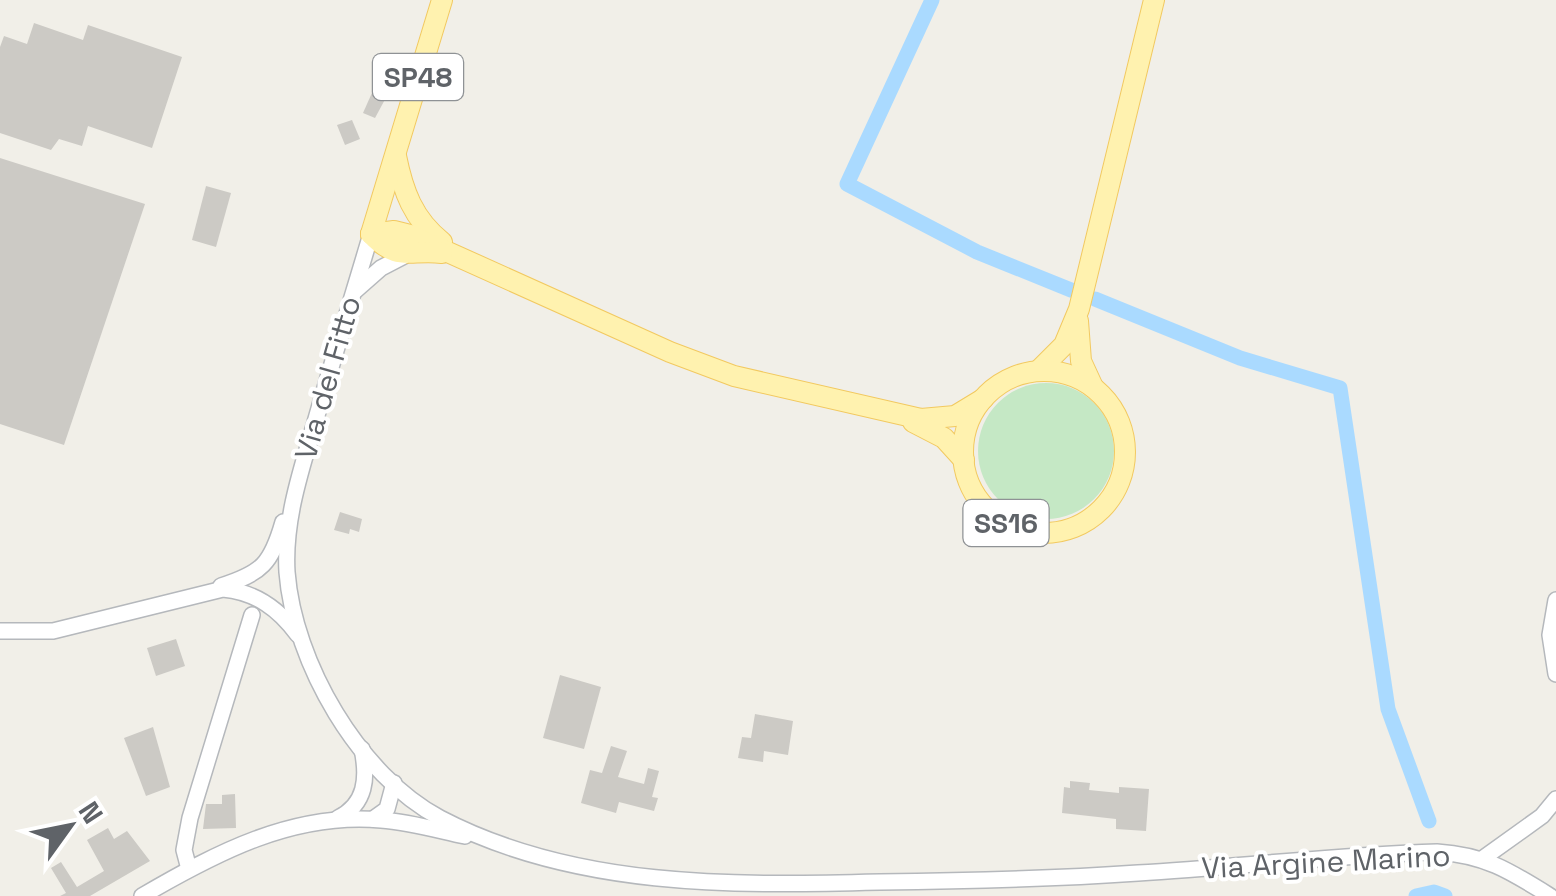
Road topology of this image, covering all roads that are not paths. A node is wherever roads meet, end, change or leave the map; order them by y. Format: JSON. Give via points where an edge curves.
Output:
{"nodes":[{"id":1,"x":442,"y":0,"type":"edge"},
{"id":2,"x":1154,"y":0,"type":"edge"},
{"id":3,"x":395,"y":154,"type":"junction"},
{"id":4,"x":371,"y":234,"type":"junction"},
{"id":5,"x":404,"y":256,"type":"junction"},
{"id":6,"x":463,"y":260,"type":"junction"},
{"id":7,"x":353,"y":293,"type":"junction"},
{"id":8,"x":1079,"y":310,"type":"junction"},
{"id":9,"x":1038,"y":371,"type":"junction"},
{"id":10,"x":1093,"y":387,"type":"junction"},
{"id":11,"x":983,"y":398,"type":"junction"},
{"id":12,"x":892,"y":415,"type":"junction"},
{"id":13,"x":964,"y":460,"type":"junction"},
{"id":14,"x":291,"y":505,"type":"junction"},
{"id":15,"x":251,"y":575,"type":"junction"},
{"id":16,"x":289,"y":581,"type":"junction"},
{"id":17,"x":198,"y":594,"type":"junction"},
{"id":18,"x":256,"y":598,"type":"junction"},
{"id":19,"x":1556,"y":600,"type":"edge"},
{"id":20,"x":252,"y":616,"type":"dead end"},
{"id":21,"x":0,"y":631,"type":"edge"},
{"id":22,"x":303,"y":642,"type":"junction"},
{"id":23,"x":1556,"y":674,"type":"edge"},
{"id":24,"x":362,"y":750,"type":"junction"},
{"id":25,"x":394,"y":782,"type":"junction"},
{"id":26,"x":362,"y":792,"type":"junction"},
{"id":27,"x":1556,"y":799,"type":"edge"},
{"id":28,"x":373,"y":819,"type":"junction"},
{"id":29,"x":327,"y":822,"type":"junction"},
{"id":30,"x":498,"y":844,"type":"junction"},
{"id":31,"x":1482,"y":859,"type":"junction"},
{"id":32,"x":188,"y":868,"type":"junction"},
{"id":33,"x":142,"y":896,"type":"edge"},
{"id":34,"x":1550,"y":896,"type":"edge"}],
"edges":[{"from":1,"to":3,"type":"main road","name":"Via del Fitto","number":"SP48"},
{"from":2,"to":8,"type":"main road"},
{"from":3,"to":4,"type":"main road","name":"Via del Fitto","number":"SP48"},
{"from":3,"to":6,"type":"main road","name":"SS16","via":[[413,211]]},
{"from":4,"to":5,"type":"main road"},
{"from":4,"to":6,"type":"main road","name":"SS16","via":[[410,235]]},
{"from":4,"to":7,"type":"street","name":"Via del Fitto","number":"SP48"},
{"from":5,"to":6,"type":"main road","name":"SS16","via":[[432,252]]},
{"from":5,"to":7,"type":"street"},
{"from":6,"to":12,"type":"main road","name":"SS16","via":[[716,370]]},
{"from":7,"to":14,"type":"street","name":"Via del Fitto","number":"SP48"},
{"from":8,"to":9,"type":"main road","via":[[1064,344]]},
{"from":8,"to":10,"type":"main road","via":[[1078,348]]},
{"from":9,"to":10,"type":"main road","via":[[1062,372]]},
{"from":9,"to":11,"type":"main road","via":[[1008,379]]},
{"from":10,"to":13,"type":"main road","number":"SS16","via":[[1114,410],[1126,453],[1112,496],[1078,526],[1032,532],[1004,522],[981,502]]},
{"from":11,"to":12,"type":"main road","name":"SS16","via":[[946,418]]},
{"from":11,"to":13,"type":"main road","number":"SS16","via":[[970,421]]},
{"from":12,"to":13,"type":"main road","name":"SS16","via":[[937,433]]},
{"from":14,"to":15,"type":"street","via":[[269,561]]},
{"from":14,"to":16,"type":"street","name":"Via del Fitto","number":"SP48"},
{"from":15,"to":16,"type":"street"},
{"from":15,"to":17,"type":"street"},
{"from":16,"to":18,"type":"street","via":[[280,592]]},
{"from":16,"to":22,"type":"street","name":"Via del Fitto","number":"SP48"},
{"from":17,"to":18,"type":"street","via":[[223,589]]},
{"from":17,"to":21,"type":"street","via":[[52,632]]},
{"from":18,"to":22,"type":"street","via":[[282,614]]},
{"from":19,"to":23,"type":"street","via":[[1550,636]]},
{"from":20,"to":32,"type":"street","via":[[190,818]]},
{"from":22,"to":24,"type":"street","name":"Via del Fitto","number":"SP48","via":[[322,689]]},
{"from":24,"to":25,"type":"street","name":"Via del Fitto","number":"SP48"},
{"from":24,"to":26,"type":"street"},
{"from":25,"to":26,"type":"street"},
{"from":25,"to":28,"type":"street","via":[[387,808]]},
{"from":25,"to":30,"type":"street","name":"Via Argine Marino","number":"SP48","via":[[440,818]]},
{"from":26,"to":29,"type":"street","via":[[351,811]]},
{"from":27,"to":31,"type":"street"},
{"from":28,"to":29,"type":"street"},
{"from":28,"to":30,"type":"street"},
{"from":29,"to":32,"type":"street","via":[[272,832]]},
{"from":30,"to":31,"type":"street","name":"Via Argine Marino","number":"SP48","via":[[601,870],[684,882],[770,884],[1137,874],[1414,853]]},
{"from":31,"to":34,"type":"street","name":"Via Argine Marino","number":"SP48"},
{"from":32,"to":33,"type":"street"}]}
